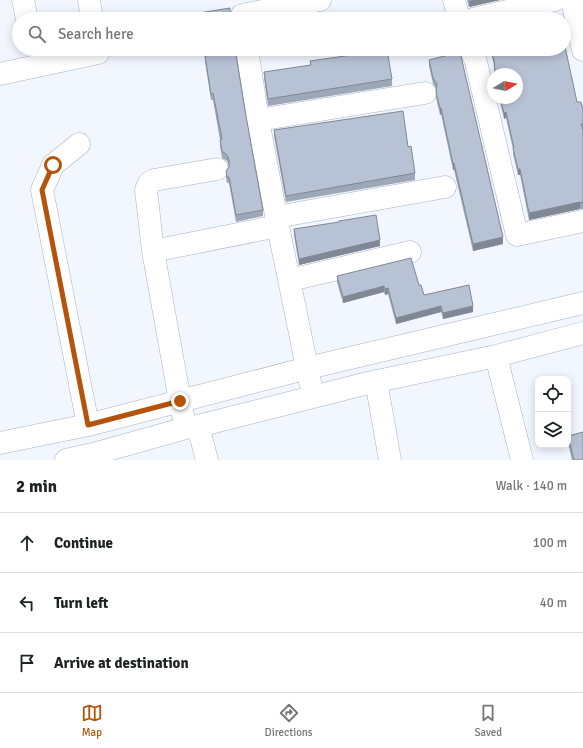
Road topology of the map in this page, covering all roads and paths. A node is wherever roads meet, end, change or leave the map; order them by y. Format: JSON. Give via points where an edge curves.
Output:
{"nodes":[{"id":1,"x":23,"y":0,"type":"edge"},
{"id":2,"x":89,"y":0,"type":"edge"},
{"id":3,"x":320,"y":0,"type":"edge"},
{"id":4,"x":454,"y":0,"type":"edge"},
{"id":5,"x":572,"y":0,"type":"edge"},
{"id":6,"x":541,"y":1,"type":"edge"},
{"id":7,"x":241,"y":11,"type":"edge"},
{"id":8,"x":26,"y":12,"type":"edge"},
{"id":9,"x":91,"y":12,"type":"edge"},
{"id":10,"x":457,"y":12,"type":"edge"},
{"id":11,"x":499,"y":12,"type":"edge"},
{"id":12,"x":583,"y":50,"type":"edge"},
{"id":13,"x":60,"y":56,"type":"edge"},
{"id":14,"x":248,"y":56,"type":"edge"},
{"id":15,"x":474,"y":56,"type":"edge"},
{"id":16,"x":34,"y":58,"type":"edge"},
{"id":17,"x":0,"y":74,"type":"edge"},
{"id":18,"x":425,"y":93,"type":"dead end"},
{"id":19,"x":258,"y":120,"type":"junction"},
{"id":20,"x":79,"y":144,"type":"dead end"},
{"id":21,"x":217,"y":168,"type":"dead end"},
{"id":22,"x":444,"y":187,"type":"dead end"},
{"id":23,"x":583,"y":221,"type":"edge"},
{"id":24,"x":277,"y":222,"type":"junction"},
{"id":25,"x":153,"y":251,"type":"junction"},
{"id":26,"x":410,"y":252,"type":"dead end"},
{"id":27,"x":290,"y":280,"type":"junction"},
{"id":28,"x":583,"y":303,"type":"edge"},
{"id":29,"x":583,"y":333,"type":"edge"},
{"id":30,"x":496,"y":356,"type":"junction"},
{"id":31,"x":308,"y":368,"type":"junction"},
{"id":32,"x":376,"y":381,"type":"junction"},
{"id":33,"x":313,"y":396,"type":"junction"},
{"id":34,"x":180,"y":401,"type":"junction"},
{"id":35,"x":88,"y":425,"type":"junction"},
{"id":36,"x":192,"y":427,"type":"junction"},
{"id":37,"x":0,"y":442,"type":"edge"},
{"id":38,"x":66,"y":460,"type":"edge"},
{"id":39,"x":207,"y":460,"type":"edge"},
{"id":40,"x":390,"y":460,"type":"edge"},
{"id":41,"x":522,"y":460,"type":"edge"}],
"edges":[{"from":1,"to":8,"type":"street"},
{"from":2,"to":9,"type":"street"},
{"from":3,"to":7,"type":"street"},
{"from":4,"to":10,"type":"street"},
{"from":5,"to":12,"type":"street"},
{"from":6,"to":11,"type":"street"},
{"from":13,"to":16,"type":"street"},
{"from":14,"to":19,"type":"street"},
{"from":15,"to":23,"type":"street","via":[[517,235]]},
{"from":16,"to":17,"type":"street"},
{"from":18,"to":19,"type":"street"},
{"from":19,"to":24,"type":"street"},
{"from":20,"to":35,"type":"street","via":[[53,165],[42,190]]},
{"from":21,"to":25,"type":"street","via":[[149,183],[146,190]]},
{"from":22,"to":24,"type":"street"},
{"from":24,"to":25,"type":"street"},
{"from":24,"to":27,"type":"street"},
{"from":25,"to":34,"type":"street"},
{"from":26,"to":27,"type":"street"},
{"from":27,"to":31,"type":"street"},
{"from":28,"to":31,"type":"street"},
{"from":29,"to":30,"type":"street"},
{"from":30,"to":32,"type":"street"},
{"from":30,"to":41,"type":"street"},
{"from":31,"to":33,"type":"street"},
{"from":31,"to":34,"type":"street"},
{"from":32,"to":33,"type":"street"},
{"from":32,"to":40,"type":"street"},
{"from":33,"to":36,"type":"street"},
{"from":34,"to":35,"type":"street"},
{"from":34,"to":36,"type":"street"},
{"from":35,"to":37,"type":"street"},
{"from":36,"to":38,"type":"street"},
{"from":36,"to":39,"type":"street"}]}
